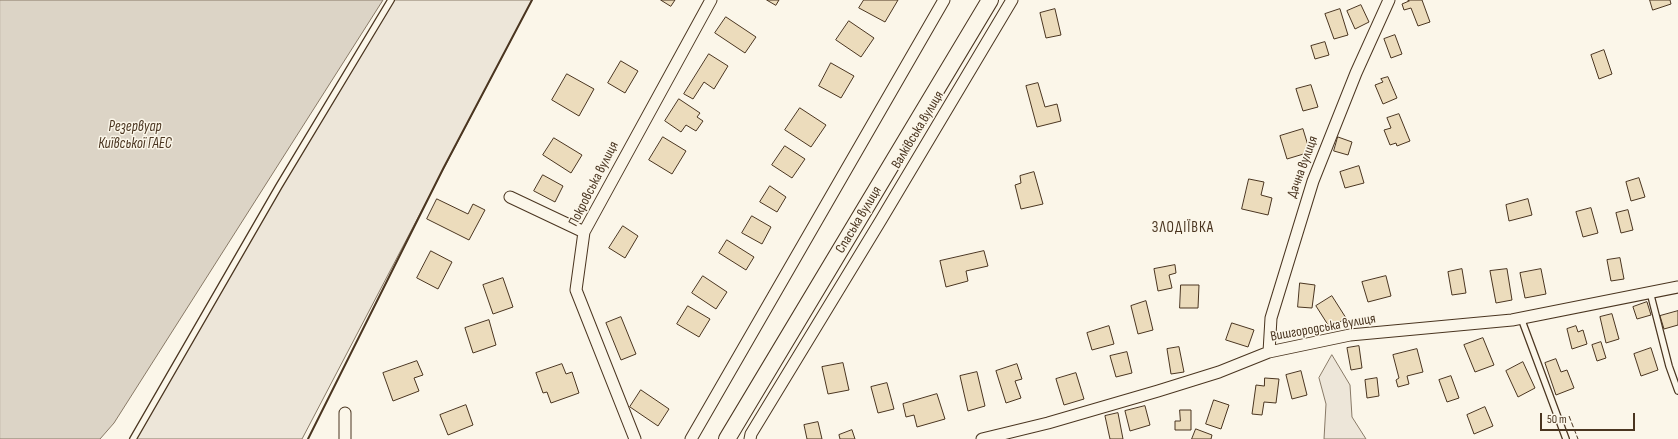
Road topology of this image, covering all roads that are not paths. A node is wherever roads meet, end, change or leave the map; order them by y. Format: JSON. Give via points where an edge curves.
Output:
{"nodes":[{"id":1,"x":391,"y":0,"type":"edge"},
{"id":2,"x":711,"y":0,"type":"edge"},
{"id":3,"x":944,"y":0,"type":"edge"},
{"id":4,"x":990,"y":0,"type":"edge"},
{"id":5,"x":998,"y":0,"type":"edge"},
{"id":6,"x":1389,"y":0,"type":"edge"},
{"id":7,"x":1010,"y":3,"type":"edge"},
{"id":8,"x":510,"y":197,"type":"dead end"},
{"id":9,"x":584,"y":232,"type":"junction"},
{"id":10,"x":1678,"y":287,"type":"edge"},
{"id":11,"x":1650,"y":292,"type":"junction"},
{"id":12,"x":1521,"y":318,"type":"junction"},
{"id":13,"x":786,"y":343,"type":"junction"},
{"id":14,"x":800,"y":352,"type":"junction"},
{"id":15,"x":1269,"y":352,"type":"junction"},
{"id":16,"x":1678,"y":391,"type":"edge"},
{"id":17,"x":345,"y":413,"type":"dead end"},
{"id":18,"x":133,"y":439,"type":"edge"},
{"id":19,"x":345,"y":439,"type":"edge"},
{"id":20,"x":635,"y":439,"type":"edge"},
{"id":21,"x":691,"y":439,"type":"edge"},
{"id":22,"x":727,"y":439,"type":"edge"},
{"id":23,"x":750,"y":439,"type":"edge"},
{"id":24,"x":982,"y":439,"type":"edge"},
{"id":25,"x":1566,"y":439,"type":"edge"}],
"edges":[{"from":1,"to":18,"type":"lane","via":[[279,186]]},
{"from":2,"to":9,"type":"street","name":"Покровська вулиця"},
{"from":3,"to":21,"type":"street"},
{"from":4,"to":13,"type":"street","name":"Спаська вулиця"},
{"from":5,"to":7,"type":"street"},
{"from":6,"to":15,"type":"street","name":"Дачна вулиця","via":[[1356,73],[1313,181],[1271,318]]},
{"from":7,"to":14,"type":"street","name":"Валківська вулиця","via":[[882,220]]},
{"from":8,"to":9,"type":"street"},
{"from":9,"to":20,"type":"street","name":"Покровська вулиця","via":[[576,290]]},
{"from":10,"to":11,"type":"street","name":"Вишгородська вулиця"},
{"from":11,"to":12,"type":"street","name":"Вишгородська вулиця"},
{"from":11,"to":16,"type":"lane"},
{"from":12,"to":15,"type":"street","name":"Вишгородська вулиця","via":[[1350,335]]},
{"from":12,"to":25,"type":"lane"},
{"from":13,"to":14,"type":"street"},
{"from":13,"to":22,"type":"street","name":"Спаська вулиця"},
{"from":14,"to":23,"type":"street","name":"Валківська вулиця"},
{"from":15,"to":24,"type":"street","name":"Вишгородська вулиця","via":[[1219,372],[1158,391]]},
{"from":17,"to":19,"type":"street"}]}
